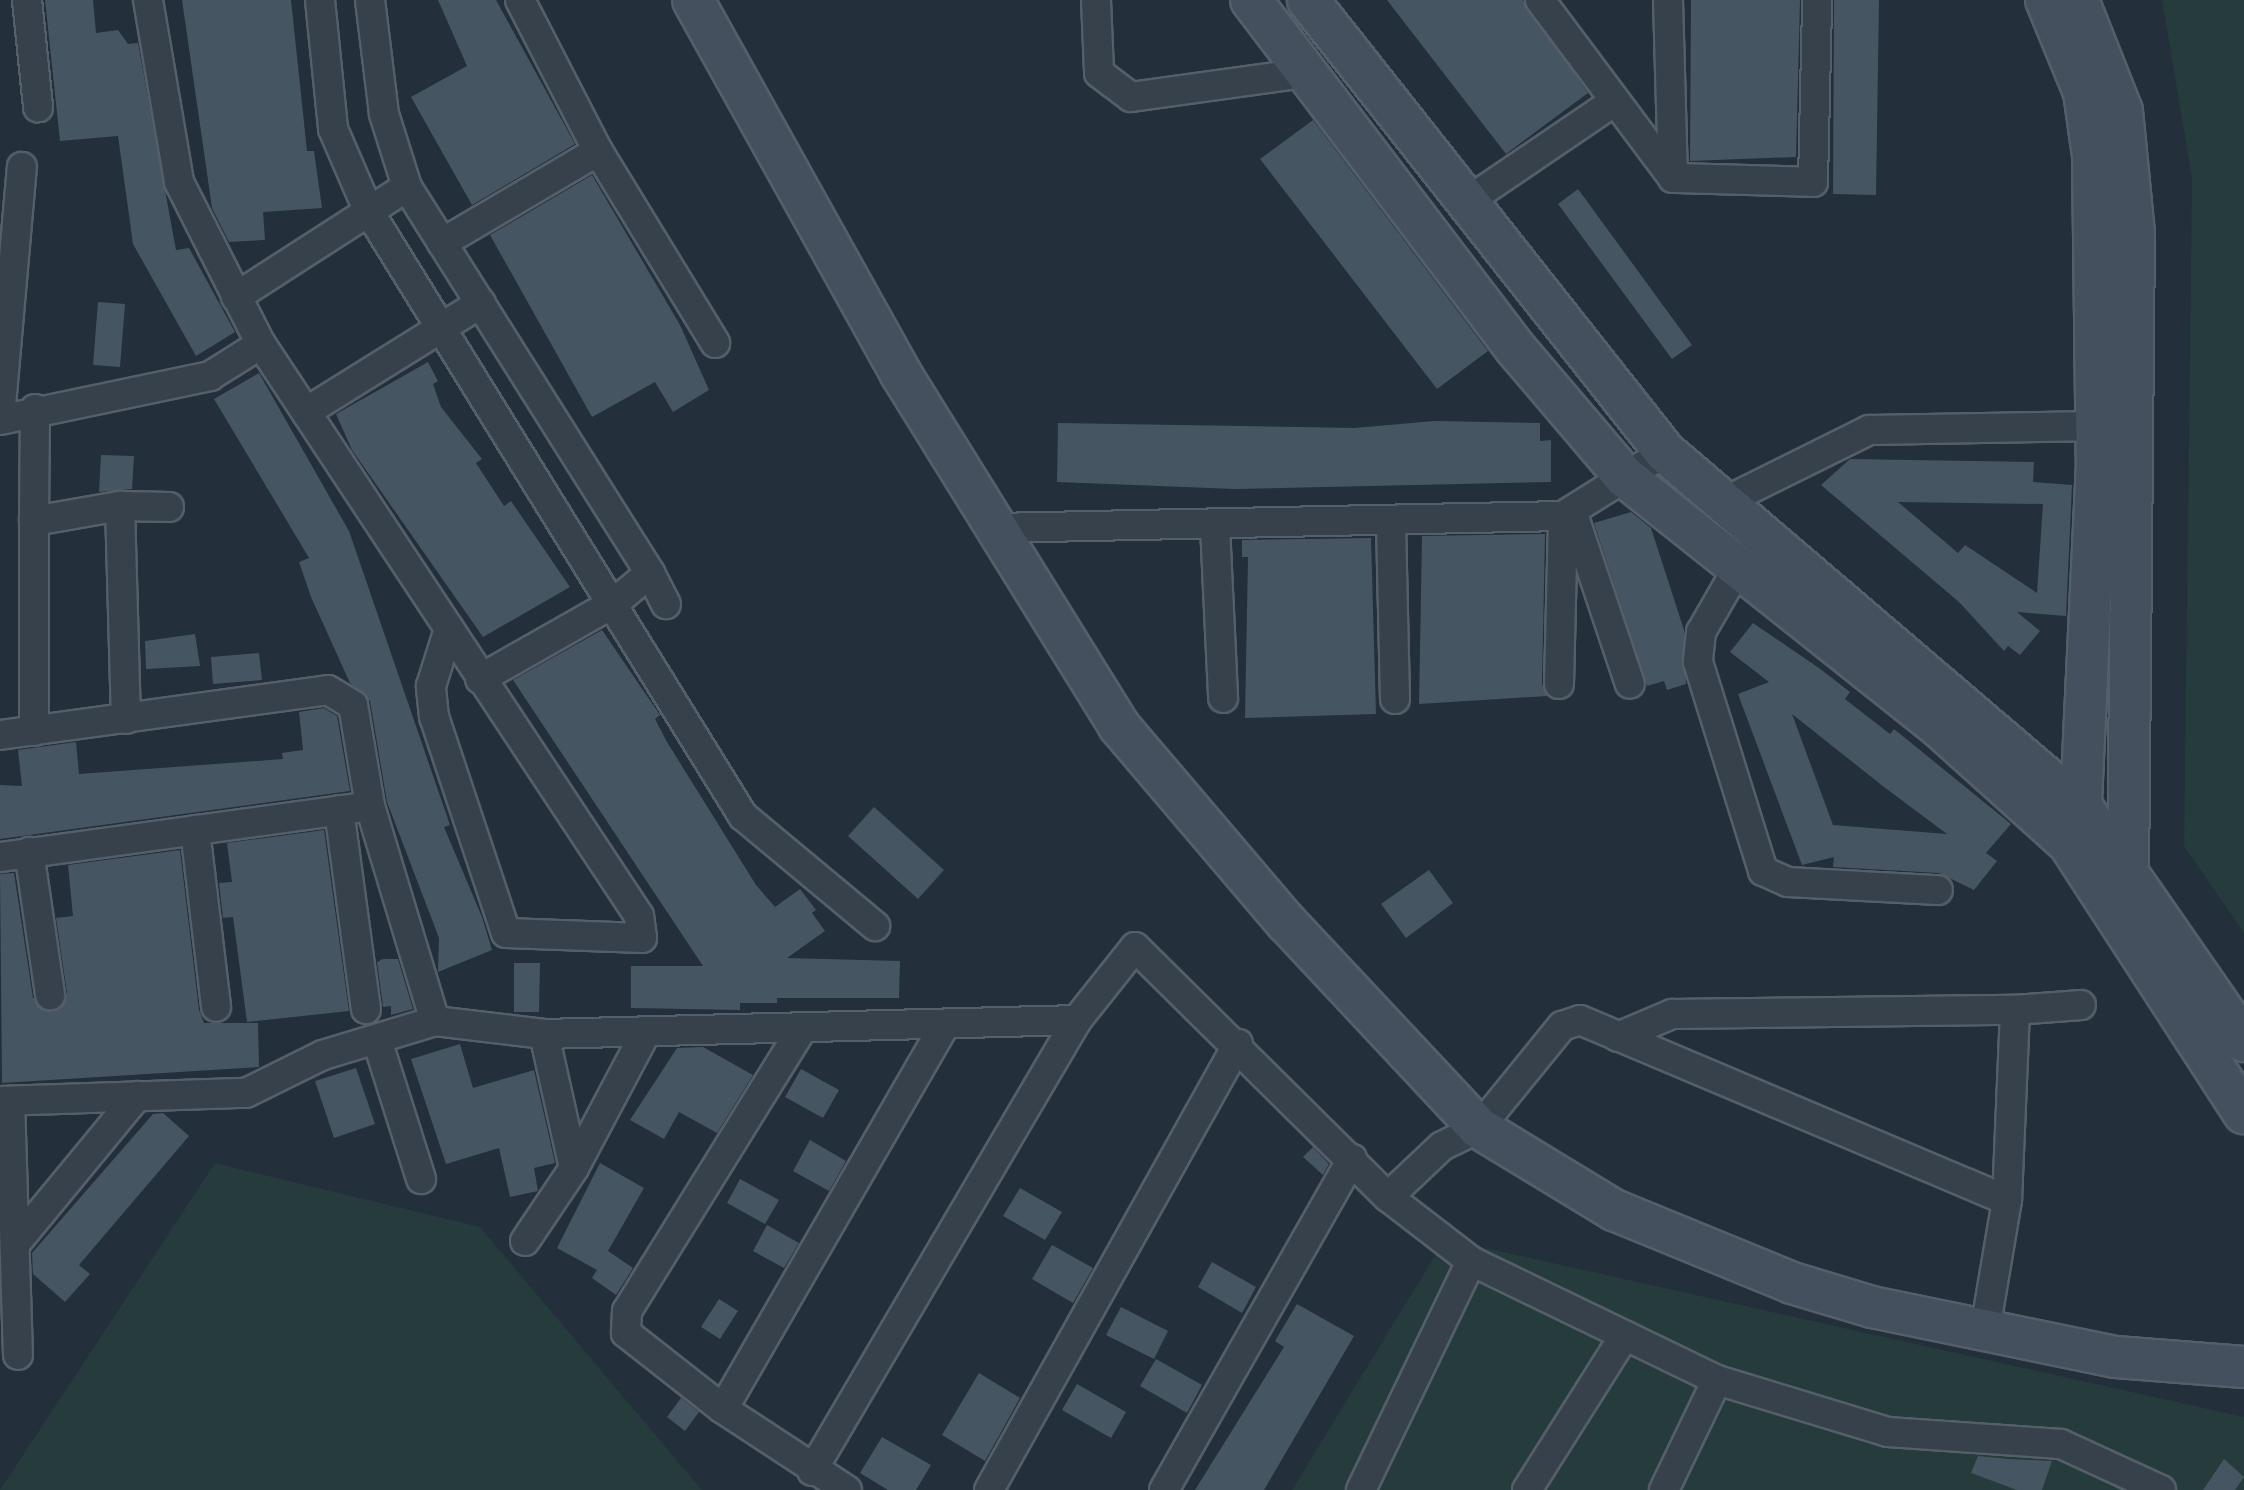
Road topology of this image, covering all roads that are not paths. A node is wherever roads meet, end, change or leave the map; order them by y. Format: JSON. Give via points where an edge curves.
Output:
{"nodes":[{"id":1,"x":27,"y":0,"type":"edge"},
{"id":2,"x":148,"y":0,"type":"edge"},
{"id":3,"x":320,"y":0,"type":"edge"},
{"id":4,"x":370,"y":0,"type":"edge"},
{"id":5,"x":520,"y":0,"type":"edge"},
{"id":6,"x":693,"y":0,"type":"edge"},
{"id":7,"x":1096,"y":0,"type":"edge"},
{"id":8,"x":1252,"y":0,"type":"edge"},
{"id":9,"x":1308,"y":0,"type":"edge"},
{"id":10,"x":1540,"y":0,"type":"edge"},
{"id":11,"x":1668,"y":0,"type":"edge"},
{"id":12,"x":1817,"y":0,"type":"edge"},
{"id":13,"x":2046,"y":0,"type":"edge"},
{"id":14,"x":2078,"y":0,"type":"edge"},
{"id":15,"x":1304,"y":73,"type":"junction"},
{"id":16,"x":1615,"y":101,"type":"junction"},
{"id":17,"x":38,"y":107,"type":"dead end"},
{"id":18,"x":598,"y":152,"type":"junction"},
{"id":19,"x":22,"y":167,"type":"dead end"},
{"id":20,"x":1673,"y":178,"type":"junction"},
{"id":21,"x":407,"y":188,"type":"junction"},
{"id":22,"x":1465,"y":203,"type":"junction"},
{"id":23,"x":368,"y":210,"type":"junction"},
{"id":24,"x":442,"y":243,"type":"junction"},
{"id":25,"x":236,"y":297,"type":"junction"},
{"id":26,"x":480,"y":303,"type":"junction"},
{"id":27,"x":440,"y":328,"type":"junction"},
{"id":28,"x":260,"y":344,"type":"junction"},
{"id":29,"x":715,"y":344,"type":"dead end"},
{"id":30,"x":35,"y":409,"type":"junction"},
{"id":31,"x":306,"y":412,"type":"junction"},
{"id":32,"x":0,"y":419,"type":"edge"},
{"id":33,"x":2096,"y":426,"type":"junction"},
{"id":34,"x":1665,"y":452,"type":"junction"},
{"id":35,"x":1625,"y":477,"type":"junction"},
{"id":36,"x":1722,"y":503,"type":"junction"},
{"id":37,"x":120,"y":506,"type":"junction"},
{"id":38,"x":168,"y":507,"type":"dead end"},
{"id":39,"x":1568,"y":514,"type":"junction"},
{"id":40,"x":34,"y":522,"type":"junction"},
{"id":41,"x":1390,"y":523,"type":"junction"},
{"id":42,"x":1216,"y":526,"type":"junction"},
{"id":43,"x":995,"y":528,"type":"junction"},
{"id":44,"x":1738,"y":566,"type":"junction"},
{"id":45,"x":650,"y":573,"type":"junction"},
{"id":46,"x":614,"y":603,"type":"junction"},
{"id":47,"x":666,"y":604,"type":"dead end"},
{"id":48,"x":448,"y":629,"type":"junction"},
{"id":49,"x":480,"y":678,"type":"junction"},
{"id":50,"x":1560,"y":684,"type":"dead end"},
{"id":51,"x":1630,"y":684,"type":"dead end"},
{"id":52,"x":1222,"y":698,"type":"dead end"},
{"id":53,"x":1396,"y":699,"type":"dead end"},
{"id":54,"x":126,"y":719,"type":"junction"},
{"id":55,"x":34,"y":731,"type":"junction"},
{"id":56,"x":0,"y":735,"type":"edge"},
{"id":57,"x":370,"y":806,"type":"junction"},
{"id":58,"x":338,"y":810,"type":"junction"},
{"id":59,"x":2084,"y":810,"type":"junction"},
{"id":60,"x":194,"y":830,"type":"junction"},
{"id":61,"x":29,"y":852,"type":"junction"},
{"id":62,"x":2074,"y":852,"type":"junction"},
{"id":63,"x":0,"y":856,"type":"edge"},
{"id":64,"x":2130,"y":875,"type":"junction"},
{"id":65,"x":1938,"y":890,"type":"dead end"},
{"id":66,"x":2122,"y":917,"type":"junction"},
{"id":67,"x":875,"y":926,"type":"dead end"},
{"id":68,"x":50,"y":995,"type":"dead end"},
{"id":69,"x":2081,"y":1005,"type":"dead end"},
{"id":70,"x":216,"y":1007,"type":"dead end"},
{"id":71,"x":366,"y":1008,"type":"dead end"},
{"id":72,"x":2015,"y":1010,"type":"junction"},
{"id":73,"x":1077,"y":1020,"type":"junction"},
{"id":74,"x":435,"y":1021,"type":"junction"},
{"id":75,"x":944,"y":1026,"type":"junction"},
{"id":76,"x":646,"y":1032,"type":"junction"},
{"id":77,"x":800,"y":1032,"type":"junction"},
{"id":78,"x":544,"y":1034,"type":"junction"},
{"id":79,"x":1618,"y":1036,"type":"junction"},
{"id":80,"x":377,"y":1040,"type":"junction"},
{"id":81,"x":2244,"y":1041,"type":"edge"},
{"id":82,"x":1238,"y":1044,"type":"junction"},
{"id":83,"x":137,"y":1096,"type":"junction"},
{"id":84,"x":5,"y":1101,"type":"edge"},
{"id":85,"x":2244,"y":1113,"type":"edge"},
{"id":86,"x":1479,"y":1128,"type":"junction"},
{"id":87,"x":1352,"y":1159,"type":"junction"},
{"id":88,"x":574,"y":1168,"type":"junction"},
{"id":89,"x":421,"y":1179,"type":"dead end"},
{"id":90,"x":1388,"y":1197,"type":"junction"},
{"id":91,"x":2007,"y":1200,"type":"junction"},
{"id":92,"x":525,"y":1241,"type":"dead end"},
{"id":93,"x":14,"y":1244,"type":"junction"},
{"id":94,"x":1470,"y":1261,"type":"junction"},
{"id":95,"x":1985,"y":1330,"type":"junction"},
{"id":96,"x":1626,"y":1335,"type":"junction"},
{"id":97,"x":18,"y":1355,"type":"dead end"},
{"id":98,"x":2244,"y":1367,"type":"edge"},
{"id":99,"x":1718,"y":1380,"type":"junction"},
{"id":100,"x":723,"y":1409,"type":"junction"},
{"id":101,"x":812,"y":1470,"type":"junction"},
{"id":102,"x":847,"y":1490,"type":"edge"},
{"id":103,"x":989,"y":1490,"type":"edge"},
{"id":104,"x":1164,"y":1490,"type":"edge"},
{"id":105,"x":1361,"y":1490,"type":"edge"},
{"id":106,"x":1527,"y":1490,"type":"edge"},
{"id":107,"x":1664,"y":1490,"type":"edge"},
{"id":108,"x":2161,"y":1490,"type":"edge"}],
"edges":[{"from":1,"to":17,"type":"street"},
{"from":2,"to":25,"type":"street","via":[[179,182]]},
{"from":3,"to":23,"type":"street","via":[[333,129]]},
{"from":4,"to":21,"type":"street","via":[[384,114]]},
{"from":5,"to":18,"type":"street"},
{"from":6,"to":43,"type":"street","via":[[900,374]]},
{"from":7,"to":15,"type":"street","via":[[1100,73],[1121,93]]},
{"from":8,"to":15,"type":"street"},
{"from":9,"to":22,"type":"street"},
{"from":10,"to":16,"type":"street"},
{"from":11,"to":20,"type":"street"},
{"from":12,"to":20,"type":"street","via":[[1812,182]]},
{"from":13,"to":33,"type":"street","via":[[2084,92],[2093,156]]},
{"from":14,"to":64,"type":"street","via":[[2122,111],[2134,234]]},
{"from":15,"to":35,"type":"street","via":[[1516,350]]},
{"from":16,"to":20,"type":"street"},
{"from":16,"to":22,"type":"street"},
{"from":18,"to":24,"type":"street"},
{"from":18,"to":29,"type":"street"},
{"from":19,"to":32,"type":"street"},
{"from":21,"to":23,"type":"street"},
{"from":21,"to":24,"type":"street"},
{"from":22,"to":34,"type":"street"},
{"from":23,"to":25,"type":"street"},
{"from":23,"to":27,"type":"street"},
{"from":24,"to":26,"type":"street"},
{"from":25,"to":28,"type":"street"},
{"from":26,"to":27,"type":"street"},
{"from":26,"to":45,"type":"street"},
{"from":27,"to":31,"type":"street"},
{"from":27,"to":46,"type":"street"},
{"from":28,"to":30,"type":"street","via":[[210,376]]},
{"from":28,"to":31,"type":"street"},
{"from":30,"to":32,"type":"street"},
{"from":30,"to":40,"type":"street"},
{"from":31,"to":48,"type":"street"},
{"from":33,"to":36,"type":"street","via":[[1869,430]]},
{"from":33,"to":59,"type":"street"},
{"from":34,"to":35,"type":"street"},
{"from":34,"to":36,"type":"street"},
{"from":35,"to":39,"type":"street"},
{"from":35,"to":44,"type":"street"},
{"from":36,"to":59,"type":"street"},
{"from":37,"to":38,"type":"street"},
{"from":37,"to":40,"type":"street"},
{"from":37,"to":54,"type":"street"},
{"from":39,"to":41,"type":"street"},
{"from":39,"to":50,"type":"street"},
{"from":39,"to":51,"type":"street"},
{"from":40,"to":55,"type":"street"},
{"from":41,"to":42,"type":"street"},
{"from":41,"to":53,"type":"street"},
{"from":42,"to":43,"type":"street"},
{"from":42,"to":52,"type":"street"},
{"from":43,"to":86,"type":"street","via":[[1119,726],[1286,922]]},
{"from":44,"to":62,"type":"street","via":[[2036,809]]},
{"from":44,"to":65,"type":"street","via":[[1701,632],[1698,662],[1763,870],[1788,882]]},
{"from":45,"to":46,"type":"street"},
{"from":45,"to":47,"type":"street"},
{"from":46,"to":49,"type":"street"},
{"from":46,"to":67,"type":"street","via":[[743,816]]},
{"from":48,"to":49,"type":"street"},
{"from":48,"to":49,"type":"street","via":[[431,686],[434,717],[506,933],[642,938],[639,916]]},
{"from":54,"to":55,"type":"street"},
{"from":54,"to":57,"type":"street","via":[[328,690],[354,705]]},
{"from":55,"to":56,"type":"street"},
{"from":57,"to":58,"type":"street"},
{"from":57,"to":74,"type":"street"},
{"from":58,"to":60,"type":"street"},
{"from":58,"to":71,"type":"street"},
{"from":59,"to":62,"type":"street"},
{"from":59,"to":64,"type":"street"},
{"from":60,"to":61,"type":"street"},
{"from":60,"to":70,"type":"street"},
{"from":61,"to":63,"type":"street"},
{"from":61,"to":68,"type":"street"},
{"from":62,"to":66,"type":"street"},
{"from":64,"to":66,"type":"street"},
{"from":64,"to":81,"type":"street"},
{"from":66,"to":85,"type":"street"},
{"from":69,"to":72,"type":"street"},
{"from":72,"to":79,"type":"street","via":[[1672,1014]]},
{"from":72,"to":91,"type":"street"},
{"from":73,"to":75,"type":"street"},
{"from":73,"to":82,"type":"street","via":[[1136,947]]},
{"from":73,"to":101,"type":"street"},
{"from":74,"to":78,"type":"street"},
{"from":74,"to":80,"type":"street"},
{"from":75,"to":77,"type":"street"},
{"from":75,"to":100,"type":"street"},
{"from":76,"to":77,"type":"street"},
{"from":76,"to":78,"type":"street"},
{"from":76,"to":88,"type":"street"},
{"from":77,"to":100,"type":"street","via":[[627,1311],[626,1333]]},
{"from":78,"to":88,"type":"street"},
{"from":79,"to":86,"type":"street","via":[[1580,1020],[1562,1026]]},
{"from":79,"to":91,"type":"street"},
{"from":80,"to":83,"type":"street","via":[[322,1055],[261,1090]]},
{"from":80,"to":89,"type":"street"},
{"from":82,"to":87,"type":"street"},
{"from":82,"to":103,"type":"street"},
{"from":83,"to":84,"type":"street"},
{"from":83,"to":93,"type":"street"},
{"from":84,"to":93,"type":"street"},
{"from":86,"to":90,"type":"street","via":[[1442,1146]]},
{"from":86,"to":95,"type":"street","via":[[1614,1210],[1792,1283]]},
{"from":87,"to":90,"type":"street"},
{"from":87,"to":104,"type":"street"},
{"from":88,"to":92,"type":"street"},
{"from":90,"to":94,"type":"street"},
{"from":91,"to":95,"type":"street"},
{"from":93,"to":97,"type":"street"},
{"from":94,"to":96,"type":"street"},
{"from":94,"to":105,"type":"street"},
{"from":95,"to":98,"type":"street","via":[[2116,1357]]},
{"from":96,"to":99,"type":"street"},
{"from":96,"to":106,"type":"street"},
{"from":99,"to":107,"type":"street"},
{"from":99,"to":108,"type":"street","via":[[1888,1432],[2061,1444]]},
{"from":100,"to":101,"type":"street"},
{"from":101,"to":102,"type":"street"}]}
